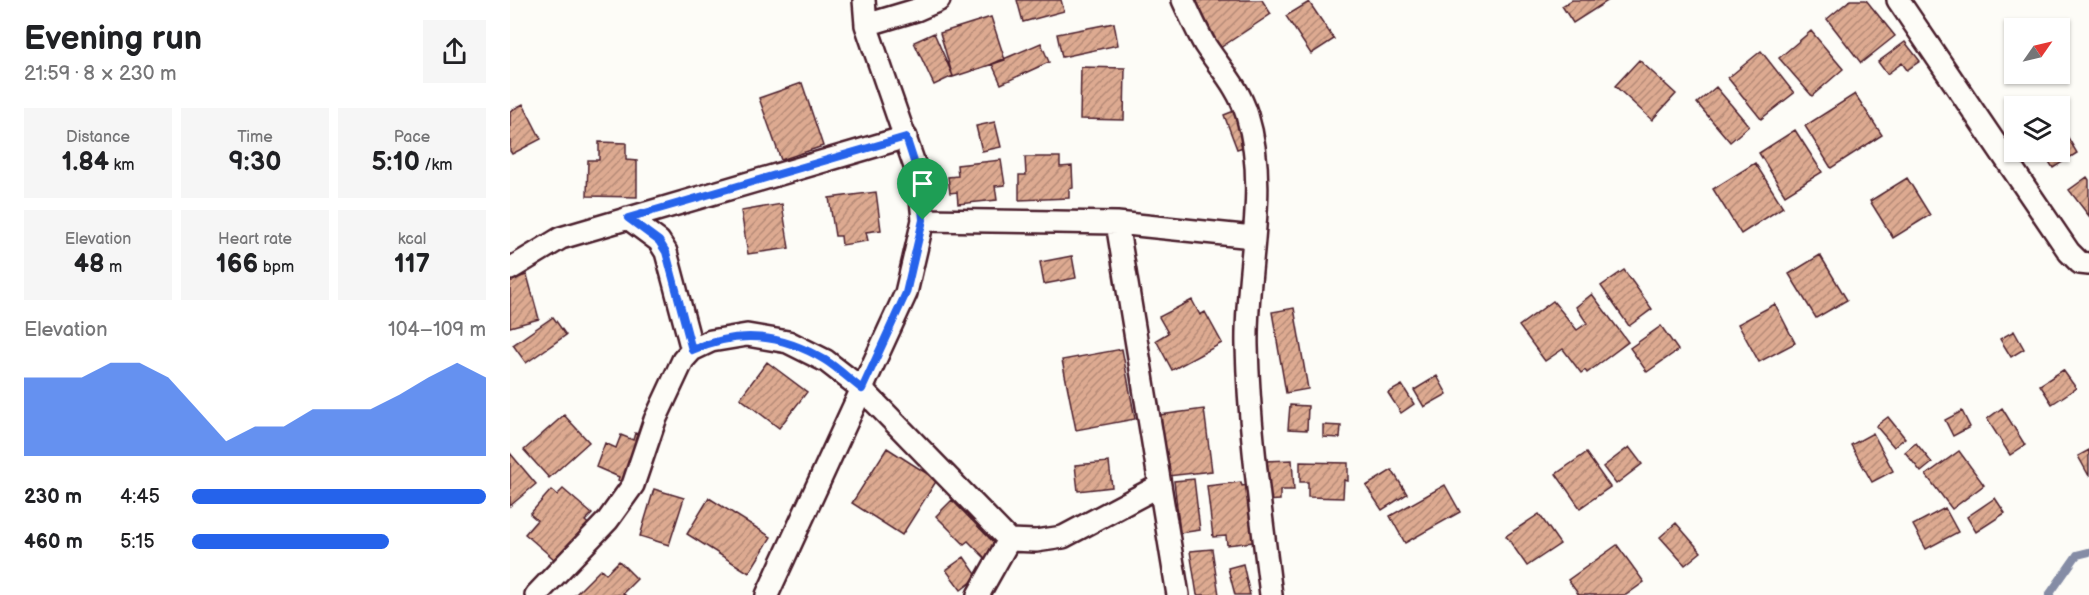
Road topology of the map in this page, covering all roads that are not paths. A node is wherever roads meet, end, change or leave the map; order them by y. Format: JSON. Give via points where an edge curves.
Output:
{"nodes":[{"id":1,"x":864,"y":0,"type":"edge"},
{"id":2,"x":939,"y":0,"type":"edge"},
{"id":3,"x":1183,"y":0,"type":"edge"},
{"id":4,"x":1898,"y":0,"type":"edge"},
{"id":5,"x":866,"y":25,"type":"junction"},
{"id":6,"x":906,"y":137,"type":"junction"},
{"id":7,"x":628,"y":218,"type":"junction"},
{"id":8,"x":923,"y":220,"type":"junction"},
{"id":9,"x":1117,"y":223,"type":"junction"},
{"id":10,"x":1253,"y":237,"type":"junction"},
{"id":11,"x":2089,"y":264,"type":"edge"},
{"id":12,"x":510,"y":268,"type":"edge"},
{"id":13,"x":692,"y":350,"type":"junction"},
{"id":14,"x":862,"y":389,"type":"junction"},
{"id":15,"x":1159,"y":486,"type":"junction"},
{"id":16,"x":1009,"y":540,"type":"junction"},
{"id":17,"x":536,"y":595,"type":"edge"},
{"id":18,"x":767,"y":595,"type":"edge"},
{"id":19,"x":978,"y":595,"type":"edge"},
{"id":20,"x":1178,"y":595,"type":"edge"},
{"id":21,"x":1271,"y":595,"type":"edge"}],
"edges":[{"from":1,"to":5,"type":"street"},
{"from":2,"to":5,"type":"street"},
{"from":3,"to":10,"type":"street","via":[[1247,113],[1256,149],[1258,193]]},
{"from":4,"to":11,"type":"street","via":[[2069,252],[2080,263]]},
{"from":5,"to":6,"type":"street"},
{"from":6,"to":7,"type":"street"},
{"from":6,"to":8,"type":"street","via":[[919,177]]},
{"from":7,"to":12,"type":"street","via":[[561,238]]},
{"from":7,"to":13,"type":"street","via":[[659,241],[666,252]]},
{"from":8,"to":9,"type":"street"},
{"from":8,"to":14,"type":"street","via":[[906,293]]},
{"from":9,"to":10,"type":"street"},
{"from":9,"to":15,"type":"street"},
{"from":10,"to":21,"type":"street","via":[[1247,344],[1253,453]]},
{"from":13,"to":14,"type":"street","via":[[711,341],[747,335],[788,342],[826,361]]},
{"from":13,"to":17,"type":"street","via":[[683,360],[655,420],[633,485],[608,520]]},
{"from":14,"to":16,"type":"street"},
{"from":14,"to":18,"type":"street"},
{"from":15,"to":16,"type":"street","via":[[1063,537]]},
{"from":15,"to":20,"type":"street"},
{"from":16,"to":19,"type":"street"}]}
